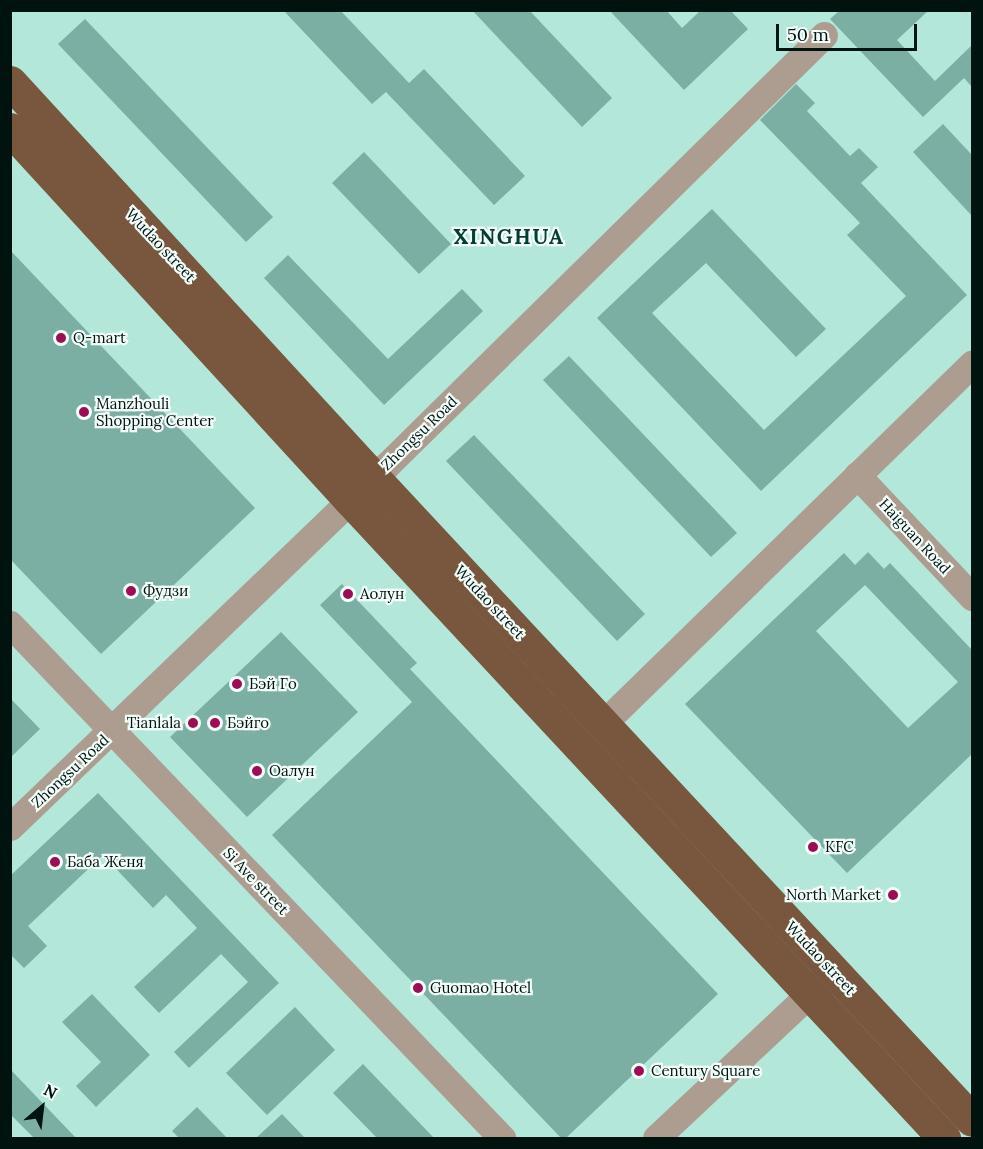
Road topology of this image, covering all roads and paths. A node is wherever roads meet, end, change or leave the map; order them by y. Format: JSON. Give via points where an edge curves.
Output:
{"nodes":[{"id":1,"x":824,"y":35,"type":"dead end"},
{"id":2,"x":10,"y":82,"type":"edge"},
{"id":3,"x":10,"y":129,"type":"edge"},
{"id":4,"x":972,"y":364,"type":"edge"},
{"id":5,"x":857,"y":475,"type":"junction"},
{"id":6,"x":374,"y":478,"type":"junction"},
{"id":7,"x":350,"y":500,"type":"junction"},
{"id":8,"x":972,"y":597,"type":"edge"},
{"id":9,"x":10,"y":624,"type":"edge"},
{"id":10,"x":617,"y":710,"type":"dead end"},
{"id":11,"x":112,"y":731,"type":"junction"},
{"id":12,"x":10,"y":827,"type":"edge"},
{"id":13,"x":834,"y":971,"type":"junction"},
{"id":14,"x":808,"y":993,"type":"junction"},
{"id":15,"x":972,"y":1120,"type":"edge"},
{"id":16,"x":502,"y":1138,"type":"edge"},
{"id":17,"x":656,"y":1138,"type":"edge"},
{"id":18,"x":944,"y":1138,"type":"edge"}],
"edges":[{"from":1,"to":6,"type":"street","name":"Zhongsu Road"},
{"from":2,"to":6,"type":"highway","name":"Wudao street"},
{"from":3,"to":7,"type":"highway"},
{"from":4,"to":5,"type":"street"},
{"from":5,"to":8,"type":"street","name":"Haiguan Road"},
{"from":5,"to":10,"type":"street"},
{"from":6,"to":7,"type":"street","name":"Zhongsu Road"},
{"from":6,"to":13,"type":"highway","name":"Wudao street"},
{"from":7,"to":11,"type":"street","name":"Zhongsu Road"},
{"from":7,"to":14,"type":"highway"},
{"from":9,"to":11,"type":"street","name":"Si Ave street"},
{"from":11,"to":12,"type":"street","name":"Zhongsu Road"},
{"from":11,"to":16,"type":"street","name":"Si Ave street"},
{"from":13,"to":14,"type":"street"},
{"from":13,"to":15,"type":"highway","name":"Wudao street"},
{"from":14,"to":17,"type":"street"},
{"from":14,"to":18,"type":"highway"}]}
